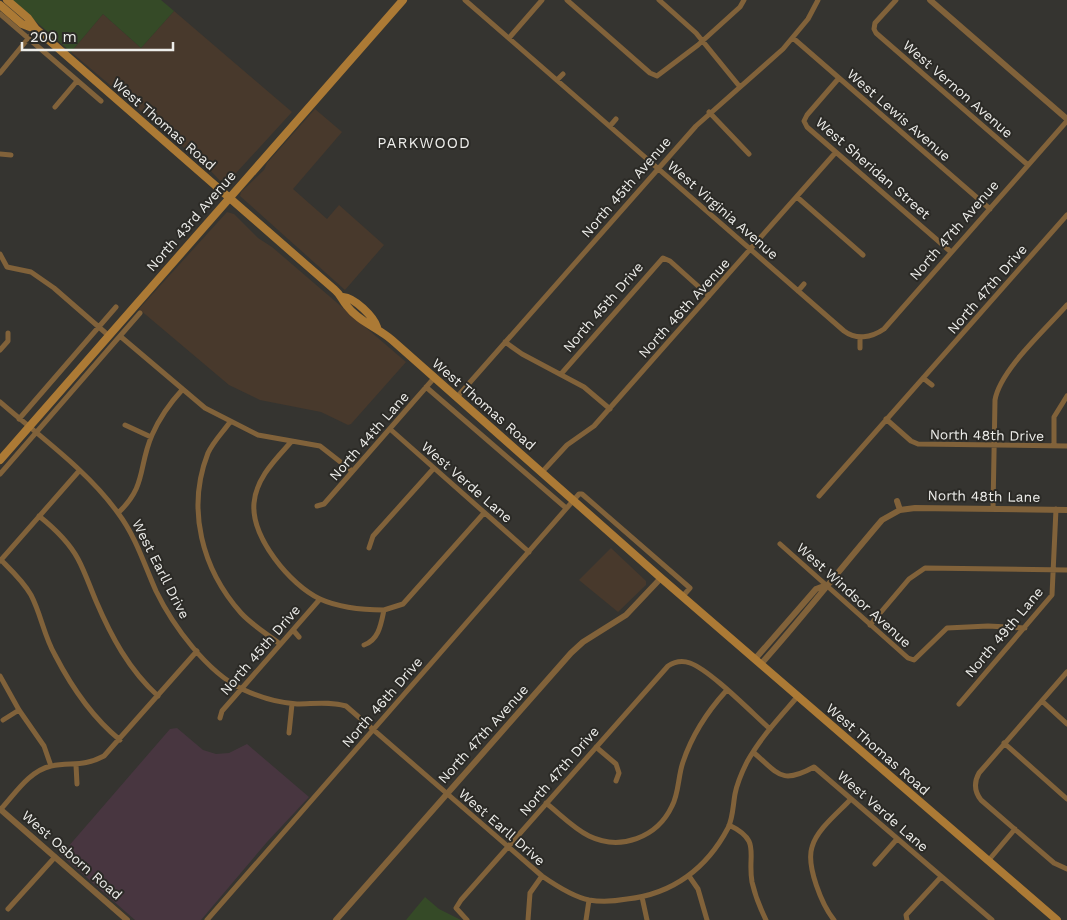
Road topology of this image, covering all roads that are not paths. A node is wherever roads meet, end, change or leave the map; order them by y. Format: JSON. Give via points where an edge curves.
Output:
{"nodes":[{"id":1,"x":8,"y":0,"type":"edge"},
{"id":2,"x":403,"y":0,"type":"edge"},
{"id":3,"x":465,"y":0,"type":"edge"},
{"id":4,"x":542,"y":0,"type":"edge"},
{"id":5,"x":567,"y":0,"type":"edge"},
{"id":6,"x":659,"y":0,"type":"edge"},
{"id":7,"x":818,"y":0,"type":"edge"},
{"id":8,"x":896,"y":0,"type":"edge"},
{"id":9,"x":930,"y":0,"type":"edge"},
{"id":10,"x":745,"y":1,"type":"edge"},
{"id":11,"x":0,"y":5,"type":"edge"},
{"id":12,"x":0,"y":14,"type":"edge"},
{"id":13,"x":36,"y":29,"type":"junction"},
{"id":14,"x":509,"y":38,"type":"junction"},
{"id":15,"x":793,"y":38,"type":"junction"},
{"id":16,"x":29,"y":39,"type":"junction"},
{"id":17,"x":703,"y":41,"type":"junction"},
{"id":18,"x":0,"y":73,"type":"edge"},
{"id":19,"x":563,"y":74,"type":"dead end"},
{"id":20,"x":839,"y":78,"type":"junction"},
{"id":21,"x":557,"y":80,"type":"junction"},
{"id":22,"x":77,"y":81,"type":"junction"},
{"id":23,"x":740,"y":87,"type":"junction"},
{"id":24,"x":101,"y":101,"type":"dead end"},
{"id":25,"x":55,"y":107,"type":"dead end"},
{"id":26,"x":709,"y":112,"type":"junction"},
{"id":27,"x":616,"y":119,"type":"dead end"},
{"id":28,"x":1067,"y":120,"type":"edge"},
{"id":29,"x":610,"y":126,"type":"junction"},
{"id":30,"x":836,"y":152,"type":"junction"},
{"id":31,"x":0,"y":154,"type":"edge"},
{"id":32,"x":749,"y":154,"type":"dead end"},
{"id":33,"x":11,"y":155,"type":"dead end"},
{"id":34,"x":1028,"y":164,"type":"junction"},
{"id":35,"x":659,"y":168,"type":"junction"},
{"id":36,"x":228,"y":197,"type":"junction"},
{"id":37,"x":796,"y":197,"type":"junction"},
{"id":38,"x":990,"y":208,"type":"junction"},
{"id":39,"x":1067,"y":215,"type":"edge"},
{"id":40,"x":751,"y":250,"type":"junction"},
{"id":41,"x":951,"y":252,"type":"junction"},
{"id":42,"x":0,"y":254,"type":"edge"},
{"id":43,"x":863,"y":255,"type":"dead end"},
{"id":44,"x":804,"y":284,"type":"dead end"},
{"id":45,"x":798,"y":290,"type":"junction"},
{"id":46,"x":709,"y":296,"type":"junction"},
{"id":47,"x":1067,"y":306,"type":"edge"},
{"id":48,"x":116,"y":307,"type":"dead end"},
{"id":49,"x":140,"y":313,"type":"dead end"},
{"id":50,"x":99,"y":327,"type":"junction"},
{"id":51,"x":8,"y":334,"type":"dead end"},
{"id":52,"x":108,"y":335,"type":"junction"},
{"id":53,"x":120,"y":336,"type":"junction"},
{"id":54,"x":860,"y":337,"type":"junction"},
{"id":55,"x":505,"y":342,"type":"junction"},
{"id":56,"x":860,"y":348,"type":"dead end"},
{"id":57,"x":0,"y":350,"type":"edge"},
{"id":58,"x":561,"y":374,"type":"junction"},
{"id":59,"x":435,"y":377,"type":"junction"},
{"id":60,"x":924,"y":378,"type":"junction"},
{"id":61,"x":932,"y":385,"type":"dead end"},
{"id":62,"x":426,"y":387,"type":"junction"},
{"id":63,"x":182,"y":390,"type":"junction"},
{"id":64,"x":1067,"y":396,"type":"edge"},
{"id":65,"x":457,"y":397,"type":"junction"},
{"id":66,"x":0,"y":402,"type":"edge"},
{"id":67,"x":610,"y":409,"type":"junction"},
{"id":68,"x":19,"y":419,"type":"junction"},
{"id":69,"x":886,"y":420,"type":"junction"},
{"id":70,"x":230,"y":422,"type":"junction"},
{"id":71,"x":125,"y":425,"type":"dead end"},
{"id":72,"x":28,"y":427,"type":"junction"},
{"id":73,"x":390,"y":429,"type":"junction"},
{"id":74,"x":35,"y":433,"type":"junction"},
{"id":75,"x":151,"y":437,"type":"junction"},
{"id":76,"x":291,"y":442,"type":"junction"},
{"id":77,"x":994,"y":446,"type":"junction"},
{"id":78,"x":1054,"y":446,"type":"junction"},
{"id":79,"x":1067,"y":446,"type":"edge"},
{"id":80,"x":0,"y":460,"type":"edge"},
{"id":81,"x":434,"y":468,"type":"junction"},
{"id":82,"x":79,"y":471,"type":"junction"},
{"id":83,"x":352,"y":471,"type":"junction"},
{"id":84,"x":543,"y":471,"type":"junction"},
{"id":85,"x":0,"y":474,"type":"edge"},
{"id":86,"x":819,"y":496,"type":"dead end"},
{"id":87,"x":574,"y":499,"type":"junction"},
{"id":88,"x":897,"y":501,"type":"dead end"},
{"id":89,"x":317,"y":506,"type":"dead end"},
{"id":90,"x":566,"y":508,"type":"junction"},
{"id":91,"x":993,"y":508,"type":"junction"},
{"id":92,"x":900,"y":510,"type":"junction"},
{"id":93,"x":1056,"y":510,"type":"junction"},
{"id":94,"x":1067,"y":510,"type":"edge"},
{"id":95,"x":118,"y":513,"type":"junction"},
{"id":96,"x":484,"y":513,"type":"junction"},
{"id":97,"x":40,"y":516,"type":"junction"},
{"id":98,"x":780,"y":544,"type":"dead end"},
{"id":99,"x":369,"y":548,"type":"dead end"},
{"id":100,"x":529,"y":552,"type":"junction"},
{"id":101,"x":1,"y":560,"type":"edge"},
{"id":102,"x":1055,"y":570,"type":"junction"},
{"id":103,"x":1067,"y":570,"type":"edge"},
{"id":104,"x":661,"y":578,"type":"junction"},
{"id":105,"x":825,"y":585,"type":"junction"},
{"id":106,"x":682,"y":597,"type":"junction"},
{"id":107,"x":320,"y":599,"type":"junction"},
{"id":108,"x":384,"y":610,"type":"junction"},
{"id":109,"x":870,"y":625,"type":"junction"},
{"id":110,"x":1025,"y":628,"type":"junction"},
{"id":111,"x":293,"y":630,"type":"junction"},
{"id":112,"x":299,"y":637,"type":"dead end"},
{"id":113,"x":280,"y":644,"type":"junction"},
{"id":114,"x":364,"y":645,"type":"dead end"},
{"id":115,"x":197,"y":651,"type":"junction"},
{"id":116,"x":755,"y":659,"type":"junction"},
{"id":117,"x":761,"y":664,"type":"junction"},
{"id":118,"x":1067,"y":672,"type":"edge"},
{"id":119,"x":0,"y":676,"type":"edge"},
{"id":120,"x":241,"y":688,"type":"junction"},
{"id":121,"x":726,"y":691,"type":"junction"},
{"id":122,"x":158,"y":696,"type":"junction"},
{"id":123,"x":798,"y":696,"type":"junction"},
{"id":124,"x":1042,"y":701,"type":"junction"},
{"id":125,"x":292,"y":704,"type":"junction"},
{"id":126,"x":959,"y":704,"type":"dead end"},
{"id":127,"x":19,"y":710,"type":"junction"},
{"id":128,"x":220,"y":718,"type":"dead end"},
{"id":129,"x":3,"y":720,"type":"dead end"},
{"id":130,"x":1067,"y":724,"type":"edge"},
{"id":131,"x":374,"y":729,"type":"junction"},
{"id":132,"x":770,"y":729,"type":"junction"},
{"id":133,"x":289,"y":733,"type":"dead end"},
{"id":134,"x":120,"y":740,"type":"junction"},
{"id":135,"x":1004,"y":743,"type":"junction"},
{"id":136,"x":596,"y":747,"type":"junction"},
{"id":137,"x":753,"y":752,"type":"junction"},
{"id":138,"x":76,"y":765,"type":"junction"},
{"id":139,"x":51,"y":766,"type":"junction"},
{"id":140,"x":616,"y":781,"type":"dead end"},
{"id":141,"x":77,"y":784,"type":"dead end"},
{"id":142,"x":447,"y":793,"type":"junction"},
{"id":143,"x":851,"y":798,"type":"junction"},
{"id":144,"x":1067,"y":799,"type":"edge"},
{"id":145,"x":546,"y":803,"type":"junction"},
{"id":146,"x":0,"y":809,"type":"edge"},
{"id":147,"x":729,"y":825,"type":"junction"},
{"id":148,"x":1015,"y":829,"type":"junction"},
{"id":149,"x":897,"y":838,"type":"junction"},
{"id":150,"x":508,"y":846,"type":"junction"},
{"id":151,"x":55,"y":857,"type":"junction"},
{"id":152,"x":988,"y":861,"type":"junction"},
{"id":153,"x":875,"y":864,"type":"dead end"},
{"id":154,"x":1067,"y":869,"type":"edge"},
{"id":155,"x":542,"y":876,"type":"junction"},
{"id":156,"x":689,"y":876,"type":"junction"},
{"id":157,"x":941,"y":877,"type":"junction"},
{"id":158,"x":642,"y":897,"type":"junction"},
{"id":159,"x":589,"y":900,"type":"junction"},
{"id":160,"x":8,"y":909,"type":"dead end"},
{"id":161,"x":127,"y":920,"type":"edge"},
{"id":162,"x":207,"y":920,"type":"edge"},
{"id":163,"x":336,"y":920,"type":"edge"},
{"id":164,"x":467,"y":920,"type":"edge"},
{"id":165,"x":528,"y":920,"type":"edge"},
{"id":166,"x":586,"y":920,"type":"edge"},
{"id":167,"x":647,"y":920,"type":"edge"},
{"id":168,"x":707,"y":920,"type":"edge"},
{"id":169,"x":766,"y":920,"type":"edge"},
{"id":170,"x":834,"y":920,"type":"edge"},
{"id":171,"x":907,"y":920,"type":"edge"},
{"id":172,"x":992,"y":920,"type":"edge"},
{"id":173,"x":1057,"y":920,"type":"edge"}],
"edges":[{"from":1,"to":13,"type":"main road","name":"West Thomas Road"},
{"from":2,"to":36,"type":"main road","name":"North 43rd Avenue"},
{"from":3,"to":14,"type":"street","name":"West Virginia Avenue"},
{"from":4,"to":14,"type":"street"},
{"from":5,"to":17,"type":"street","via":[[657,76]]},
{"from":6,"to":17,"type":"street"},
{"from":7,"to":15,"type":"street","name":"North 45th Avenue"},
{"from":8,"to":34,"type":"street","name":"West Vernon Avenue","via":[[874,28]]},
{"from":9,"to":28,"type":"street"},
{"from":10,"to":17,"type":"street"},
{"from":11,"to":13,"type":"main road","name":"West Thomas Road","via":[[22,24]]},
{"from":12,"to":16,"type":"street","name":"West Thomas Road"},
{"from":13,"to":16,"type":"street"},
{"from":13,"to":36,"type":"main road","name":"West Thomas Road"},
{"from":14,"to":21,"type":"street","name":"West Virginia Avenue"},
{"from":15,"to":20,"type":"street","name":"West Lewis Avenue"},
{"from":15,"to":23,"type":"street","name":"North 45th Avenue"},
{"from":16,"to":18,"type":"street"},
{"from":16,"to":22,"type":"street","name":"West Thomas Road"},
{"from":17,"to":23,"type":"street"},
{"from":19,"to":21,"type":"street"},
{"from":20,"to":30,"type":"street","name":"West Sheridan Street","via":[[804,121]]},
{"from":20,"to":38,"type":"street","name":"West Lewis Avenue"},
{"from":21,"to":29,"type":"street","name":"West Virginia Avenue"},
{"from":22,"to":24,"type":"street","name":"West Thomas Road"},
{"from":22,"to":25,"type":"street"},
{"from":23,"to":26,"type":"street","name":"North 45th Avenue"},
{"from":26,"to":32,"type":"street"},
{"from":26,"to":35,"type":"street","name":"North 45th Avenue"},
{"from":27,"to":29,"type":"street"},
{"from":28,"to":34,"type":"street","name":"North 47th Avenue"},
{"from":29,"to":35,"type":"street","name":"West Virginia Avenue"},
{"from":30,"to":37,"type":"street","name":"North 46th Avenue"},
{"from":30,"to":41,"type":"street","name":"West Sheridan Street"},
{"from":31,"to":33,"type":"street"},
{"from":34,"to":38,"type":"street","name":"North 47th Avenue"},
{"from":35,"to":40,"type":"street","name":"West Virginia Avenue"},
{"from":35,"to":55,"type":"street","name":"North 45th Avenue"},
{"from":36,"to":52,"type":"main road","name":"North 43rd Avenue"},
{"from":36,"to":59,"type":"main road","name":"West Thomas Road","via":[[343,297],[346,306],[369,325],[378,327]]},
{"from":37,"to":40,"type":"street","name":"North 46th Avenue"},
{"from":37,"to":43,"type":"street"},
{"from":38,"to":41,"type":"street","name":"North 47th Avenue"},
{"from":39,"to":60,"type":"street","name":"North 47th Drive"},
{"from":40,"to":45,"type":"street","name":"West Virginia Avenue"},
{"from":40,"to":46,"type":"street","name":"North 46th Avenue"},
{"from":41,"to":54,"type":"street","name":"North 47th Avenue","via":[[884,329]]},
{"from":42,"to":50,"type":"street","via":[[7,267],[31,272]]},
{"from":44,"to":45,"type":"street"},
{"from":45,"to":54,"type":"street","name":"West Virginia Avenue","via":[[848,334]]},
{"from":46,"to":58,"type":"street","name":"North 45th Drive","via":[[663,258]]},
{"from":46,"to":67,"type":"street","name":"North 46th Avenue"},
{"from":47,"to":77,"type":"street","via":[[1000,382],[995,400]]},
{"from":48,"to":50,"type":"street"},
{"from":49,"to":53,"type":"street"},
{"from":50,"to":52,"type":"street"},
{"from":50,"to":68,"type":"street"},
{"from":51,"to":57,"type":"street","via":[[8,342]]},
{"from":52,"to":72,"type":"main road","name":"North 43rd Avenue"},
{"from":53,"to":63,"type":"street"},
{"from":53,"to":74,"type":"street"},
{"from":54,"to":56,"type":"street"},
{"from":55,"to":58,"type":"street"},
{"from":55,"to":65,"type":"street","name":"North 45th Avenue"},
{"from":58,"to":67,"type":"street","via":[[587,389]]},
{"from":59,"to":62,"type":"street","name":"North 44th Lane"},
{"from":59,"to":65,"type":"main road","name":"West Thomas Road"},
{"from":60,"to":61,"type":"street"},
{"from":60,"to":69,"type":"street","name":"North 47th Drive"},
{"from":62,"to":73,"type":"street","name":"North 44th Lane"},
{"from":62,"to":90,"type":"street","name":"West Thomas Road"},
{"from":63,"to":70,"type":"street"},
{"from":63,"to":75,"type":"street"},
{"from":64,"to":78,"type":"street","via":[[1054,417]]},
{"from":65,"to":84,"type":"main road","name":"West Thomas Road"},
{"from":66,"to":68,"type":"street","name":"West Earll Drive"},
{"from":67,"to":84,"type":"street","name":"North 46th Avenue","via":[[586,433],[566,444]]},
{"from":68,"to":72,"type":"street","name":"West Earll Drive"},
{"from":69,"to":77,"type":"street","name":"North 48th Drive","via":[[918,444]]},
{"from":69,"to":86,"type":"street","name":"North 47th Drive"},
{"from":70,"to":76,"type":"street","via":[[258,435]]},
{"from":70,"to":113,"type":"street","via":[[208,452],[198,490],[198,527],[212,569],[229,597],[242,614]]},
{"from":71,"to":75,"type":"street"},
{"from":72,"to":74,"type":"street","name":"West Earll Drive"},
{"from":72,"to":80,"type":"main road","name":"North 43rd Avenue"},
{"from":73,"to":81,"type":"street","name":"West Verde Lane"},
{"from":73,"to":83,"type":"street","name":"North 44th Lane"},
{"from":74,"to":82,"type":"street","name":"West Earll Drive"},
{"from":74,"to":85,"type":"street"},
{"from":75,"to":95,"type":"street","via":[[136,494]]},
{"from":76,"to":83,"type":"street","via":[[320,446]]},
{"from":76,"to":107,"type":"street","via":[[260,482],[254,501],[254,519],[278,564],[298,584]]},
{"from":77,"to":78,"type":"street","name":"North 48th Drive"},
{"from":77,"to":91,"type":"street"},
{"from":78,"to":79,"type":"street","name":"North 48th Drive"},
{"from":81,"to":96,"type":"street","name":"West Verde Lane"},
{"from":81,"to":99,"type":"street","via":[[373,536]]},
{"from":82,"to":95,"type":"street","name":"West Earll Drive"},
{"from":82,"to":97,"type":"street"},
{"from":83,"to":89,"type":"street","name":"North 44th Lane","via":[[324,504]]},
{"from":84,"to":87,"type":"main road","name":"West Thomas Road"},
{"from":87,"to":90,"type":"street","name":"North 46th Drive"},
{"from":87,"to":104,"type":"main road","name":"West Thomas Road"},
{"from":87,"to":106,"type":"street","name":"West Thomas Road","via":[[582,494],[690,588]]},
{"from":88,"to":92,"type":"street"},
{"from":90,"to":100,"type":"street","name":"North 46th Drive"},
{"from":91,"to":92,"type":"street","name":"North 48th Lane"},
{"from":91,"to":93,"type":"street","name":"North 48th Lane"},
{"from":92,"to":105,"type":"street","via":[[882,520]]},
{"from":93,"to":94,"type":"street","name":"North 48th Lane"},
{"from":93,"to":102,"type":"street","name":"North 49th Lane"},
{"from":95,"to":115,"type":"street","name":"West Earll Drive","via":[[135,541],[164,606]]},
{"from":96,"to":100,"type":"street","name":"West Verde Lane"},
{"from":96,"to":108,"type":"street","via":[[403,604]]},
{"from":97,"to":101,"type":"street"},
{"from":97,"to":122,"type":"street","via":[[78,558],[110,633],[123,655]]},
{"from":98,"to":105,"type":"street","name":"West Windsor Avenue"},
{"from":100,"to":131,"type":"street","name":"North 46th Drive"},
{"from":101,"to":134,"type":"street","via":[[22,581],[31,596],[54,655],[81,696]]},
{"from":102,"to":103,"type":"street"},
{"from":102,"to":109,"type":"street","via":[[925,568],[909,579]]},
{"from":102,"to":110,"type":"street","name":"North 49th Lane","via":[[1052,595]]},
{"from":104,"to":106,"type":"main road","name":"West Thomas Road"},
{"from":104,"to":142,"type":"street","name":"North 47th Avenue","via":[[626,615],[577,647]]},
{"from":105,"to":109,"type":"street","name":"West Windsor Avenue"},
{"from":105,"to":116,"type":"street","via":[[816,589]]},
{"from":105,"to":117,"type":"street","via":[[807,612]]},
{"from":106,"to":116,"type":"main road","name":"West Thomas Road"},
{"from":107,"to":108,"type":"street","via":[[351,608]]},
{"from":107,"to":111,"type":"street","name":"North 45th Drive"},
{"from":108,"to":114,"type":"street","via":[[378,634]]},
{"from":109,"to":110,"type":"street","name":"West Windsor Avenue","via":[[914,660],[947,628]]},
{"from":110,"to":126,"type":"street","name":"North 49th Lane"},
{"from":111,"to":112,"type":"street"},
{"from":111,"to":113,"type":"street","name":"North 45th Drive"},
{"from":113,"to":120,"type":"street","name":"North 45th Drive"},
{"from":115,"to":120,"type":"street","name":"West Earll Drive"},
{"from":115,"to":122,"type":"street"},
{"from":116,"to":117,"type":"main road","name":"West Thomas Road"},
{"from":117,"to":123,"type":"main road","name":"West Thomas Road"},
{"from":118,"to":124,"type":"street"},
{"from":119,"to":127,"type":"street"},
{"from":120,"to":125,"type":"street","name":"West Earll Drive"},
{"from":120,"to":128,"type":"street","name":"North 45th Drive"},
{"from":121,"to":132,"type":"street"},
{"from":121,"to":136,"type":"street","name":"North 47th Drive","via":[[702,668],[688,662],[674,662],[662,671]]},
{"from":121,"to":145,"type":"street","via":[[695,734],[668,814],[646,835],[626,843],[588,836]]},
{"from":122,"to":134,"type":"street"},
{"from":123,"to":132,"type":"street"},
{"from":123,"to":152,"type":"main road","name":"West Thomas Road"},
{"from":124,"to":130,"type":"street"},
{"from":124,"to":135,"type":"street"},
{"from":125,"to":131,"type":"street","name":"West Earll Drive","via":[[338,703],[352,710]]},
{"from":125,"to":133,"type":"street"},
{"from":127,"to":129,"type":"street"},
{"from":127,"to":139,"type":"street","via":[[44,746]]},
{"from":131,"to":142,"type":"street","name":"West Earll Drive"},
{"from":131,"to":162,"type":"street","name":"North 46th Drive"},
{"from":132,"to":137,"type":"street"},
{"from":134,"to":138,"type":"street","via":[[104,756],[89,764]]},
{"from":135,"to":144,"type":"street"},
{"from":135,"to":148,"type":"street","via":[[979,773],[976,794]]},
{"from":136,"to":140,"type":"street","via":[[616,764],[619,773]]},
{"from":136,"to":145,"type":"street","name":"North 47th Drive"},
{"from":137,"to":143,"type":"street","name":"West Verde Lane","via":[[777,773],[788,777],[799,776],[814,767]]},
{"from":137,"to":147,"type":"street","via":[[735,793]]},
{"from":138,"to":139,"type":"street"},
{"from":138,"to":141,"type":"street"},
{"from":139,"to":146,"type":"street","via":[[29,778]]},
{"from":142,"to":150,"type":"street","name":"West Earll Drive"},
{"from":142,"to":163,"type":"street","name":"North 47th Avenue"},
{"from":143,"to":149,"type":"street","name":"West Verde Lane"},
{"from":143,"to":170,"type":"street","via":[[812,847],[811,858],[820,898]]},
{"from":145,"to":150,"type":"street","name":"North 47th Drive"},
{"from":146,"to":151,"type":"street","name":"West Osborn Road"},
{"from":147,"to":156,"type":"street","via":[[710,856]]},
{"from":147,"to":169,"type":"street","via":[[744,832],[752,844],[752,881]]},
{"from":148,"to":152,"type":"street"},
{"from":148,"to":154,"type":"street","via":[[1054,863]]},
{"from":149,"to":153,"type":"street"},
{"from":149,"to":157,"type":"street","name":"West Verde Lane"},
{"from":150,"to":155,"type":"street","name":"West Earll Drive"},
{"from":150,"to":164,"type":"street","name":"North 47th Drive","via":[[456,908]]},
{"from":151,"to":160,"type":"street"},
{"from":151,"to":161,"type":"street","name":"West Osborn Road"},
{"from":152,"to":173,"type":"main road","name":"West Thomas Road"},
{"from":155,"to":159,"type":"street","name":"West Earll Drive"},
{"from":155,"to":165,"type":"street","via":[[530,893]]},
{"from":156,"to":158,"type":"street","via":[[666,890]]},
{"from":156,"to":168,"type":"street","via":[[698,889]]},
{"from":157,"to":171,"type":"street","via":[[906,915]]},
{"from":157,"to":172,"type":"street","name":"West Verde Lane"},
{"from":158,"to":159,"type":"street","name":"West Earll Drive"},
{"from":158,"to":167,"type":"street"},
{"from":159,"to":166,"type":"street"}]}
